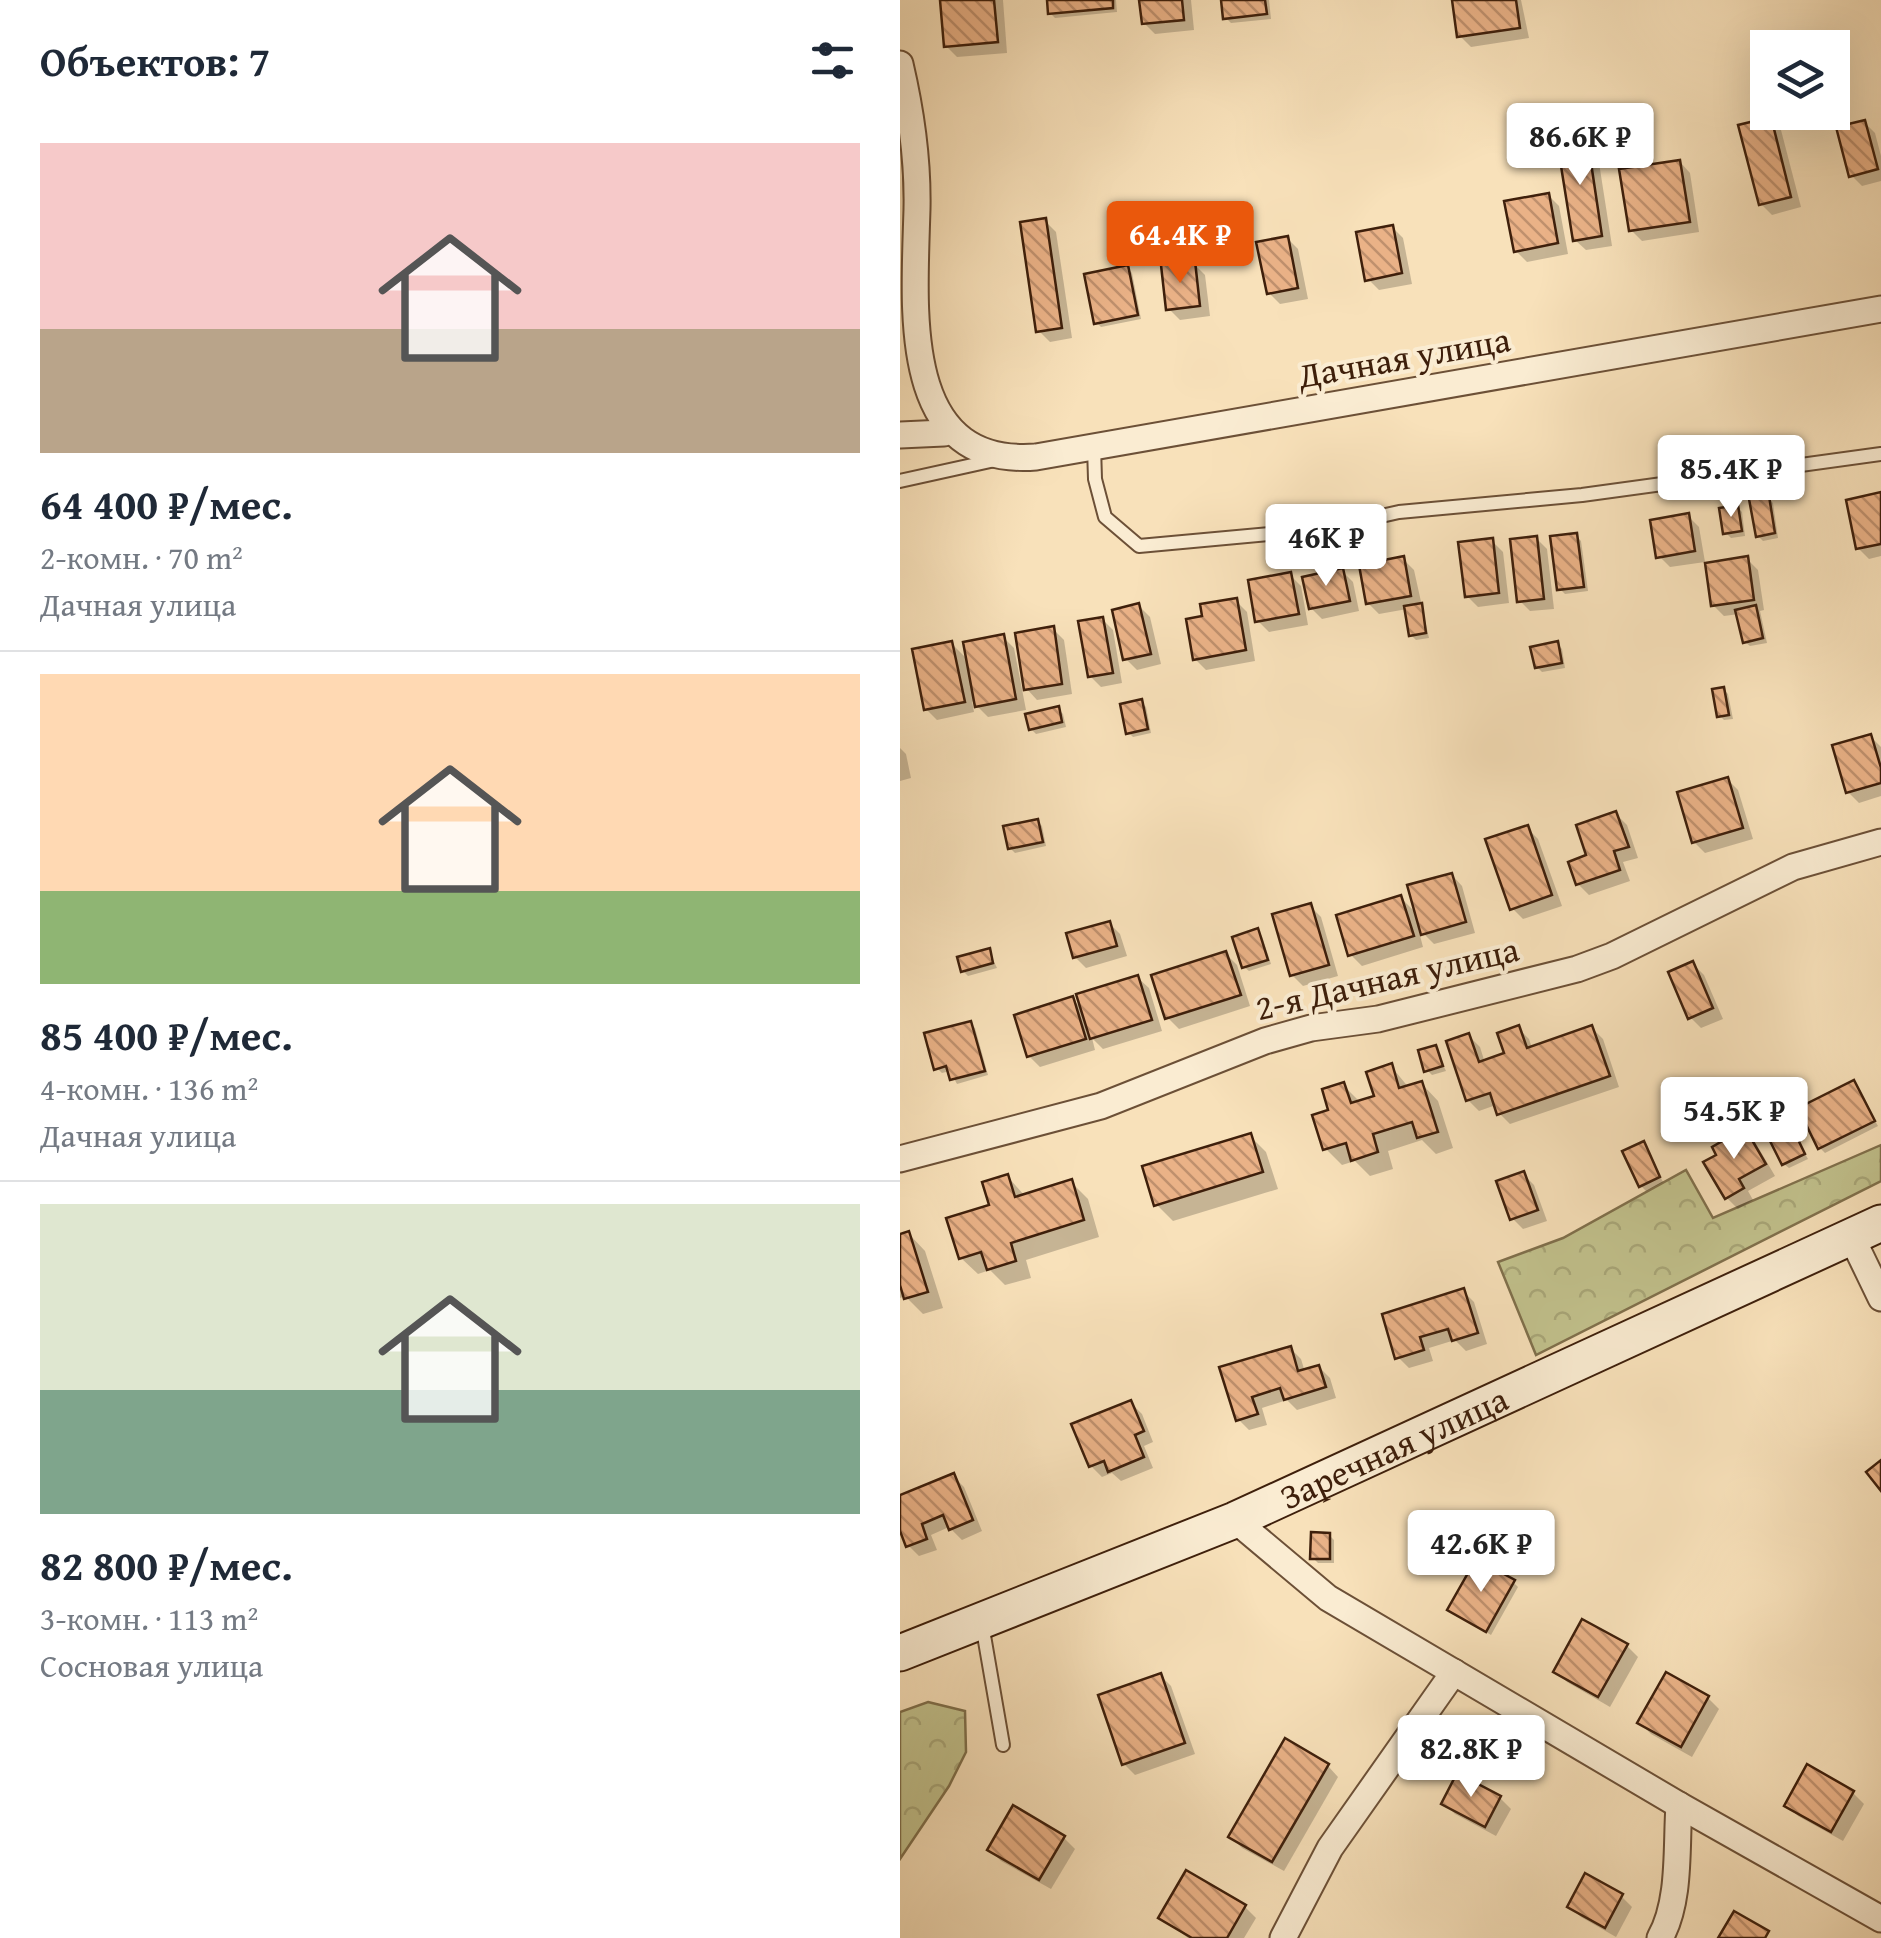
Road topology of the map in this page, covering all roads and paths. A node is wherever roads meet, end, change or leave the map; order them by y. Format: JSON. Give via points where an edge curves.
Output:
{"nodes":[{"id":1,"x":900,"y":64,"type":"edge"},
{"id":2,"x":1881,"y":309,"type":"edge"},
{"id":3,"x":944,"y":433,"type":"junction"},
{"id":4,"x":900,"y":435,"type":"edge"},
{"id":5,"x":1094,"y":446,"type":"junction"},
{"id":6,"x":1881,"y":454,"type":"edge"},
{"id":7,"x":1000,"y":459,"type":"junction"},
{"id":8,"x":900,"y":481,"type":"edge"},
{"id":9,"x":1881,"y":842,"type":"edge"},
{"id":10,"x":900,"y":1158,"type":"edge"},
{"id":11,"x":1866,"y":1230,"type":"edge"},
{"id":12,"x":1881,"y":1298,"type":"edge"},
{"id":13,"x":1234,"y":1520,"type":"junction"},
{"id":14,"x":982,"y":1621,"type":"junction"},
{"id":15,"x":900,"y":1654,"type":"edge"},
{"id":16,"x":1454,"y":1672,"type":"junction"},
{"id":17,"x":1004,"y":1745,"type":"dead end"},
{"id":18,"x":1679,"y":1804,"type":"junction"},
{"id":19,"x":1881,"y":1918,"type":"edge"},
{"id":20,"x":1283,"y":1938,"type":"edge"},
{"id":21,"x":1660,"y":1938,"type":"edge"}],
"edges":[{"from":1,"to":3,"type":"street","via":[[917,208],[909,353],[921,398]]},
{"from":2,"to":5,"type":"street","name":"Дачная улица"},
{"from":3,"to":4,"type":"street"},
{"from":3,"to":7,"type":"street","name":"Дачная улица"},
{"from":5,"to":6,"type":"lane","via":[[1105,517],[1140,546],[1324,529],[1399,512]]},
{"from":5,"to":7,"type":"street","name":"Дачная улица"},
{"from":7,"to":8,"type":"lane"},
{"from":9,"to":10,"type":"street","name":"2-я Дачная улица","via":[[1793,866],[1576,969],[1264,1040],[1100,1106]]},
{"from":11,"to":12,"type":"street"},
{"from":11,"to":13,"type":"main road","name":"Заречная улица"},
{"from":13,"to":14,"type":"main road","name":"Заречная улица"},
{"from":13,"to":16,"type":"street","via":[[1328,1598]]},
{"from":14,"to":15,"type":"main road","name":"Заречная улица"},
{"from":14,"to":17,"type":"lane"},
{"from":16,"to":18,"type":"street"},
{"from":16,"to":20,"type":"street","via":[[1330,1848]]},
{"from":18,"to":19,"type":"street"},
{"from":18,"to":21,"type":"street","via":[[1674,1887]]}]}
